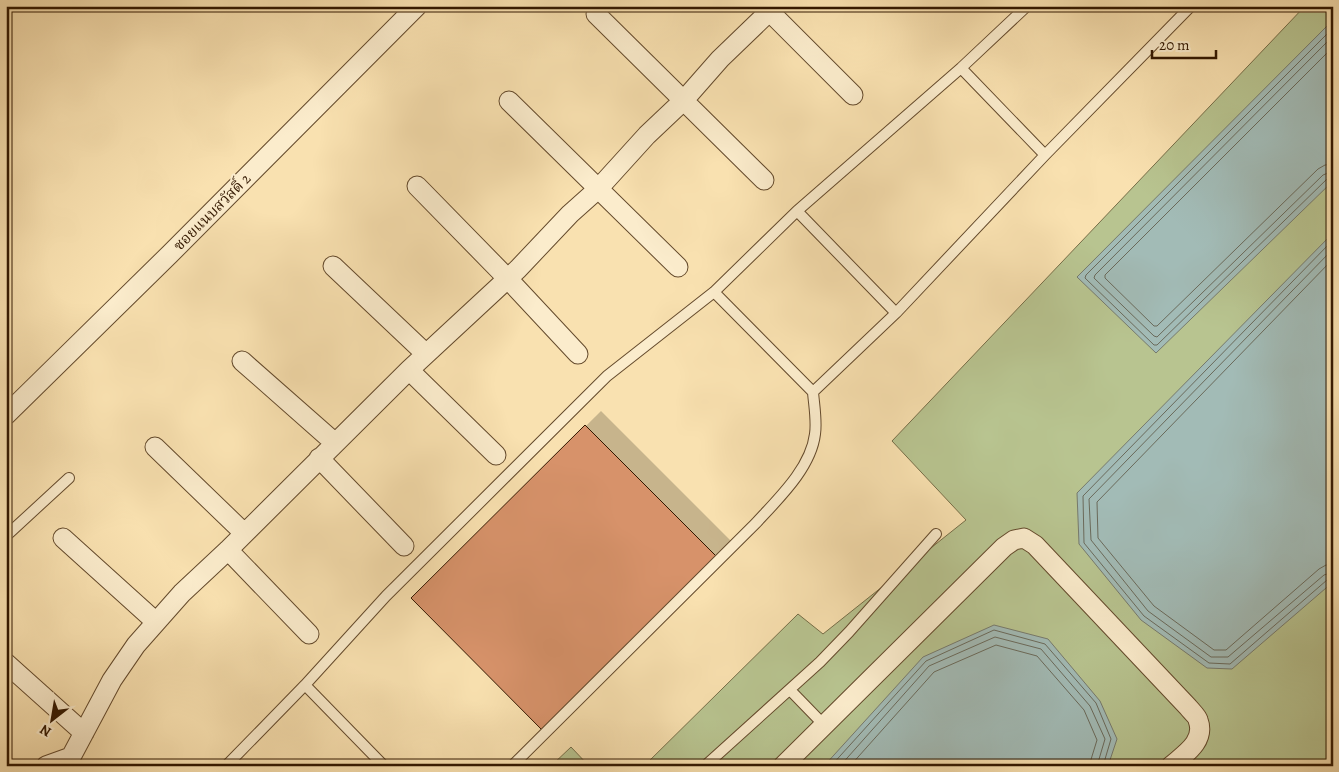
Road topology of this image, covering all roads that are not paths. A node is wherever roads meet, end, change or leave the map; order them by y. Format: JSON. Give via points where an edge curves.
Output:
{"nodes":[{"id":1,"x":1027,"y":6,"type":"edge"},
{"id":2,"x":1191,"y":6,"type":"edge"},
{"id":3,"x":769,"y":8,"type":"edge"},
{"id":4,"x":405,"y":10,"type":"edge"},
{"id":5,"x":596,"y":14,"type":"dead end"},
{"id":6,"x":961,"y":68,"type":"junction"},
{"id":7,"x":853,"y":96,"type":"dead end"},
{"id":8,"x":684,"y":100,"type":"junction"},
{"id":9,"x":509,"y":101,"type":"dead end"},
{"id":10,"x":1045,"y":155,"type":"junction"},
{"id":11,"x":764,"y":180,"type":"dead end"},
{"id":12,"x":417,"y":186,"type":"dead end"},
{"id":13,"x":598,"y":189,"type":"junction"},
{"id":14,"x":797,"y":211,"type":"junction"},
{"id":15,"x":333,"y":266,"type":"dead end"},
{"id":16,"x":678,"y":267,"type":"dead end"},
{"id":17,"x":508,"y":279,"type":"junction"},
{"id":18,"x":714,"y":292,"type":"junction"},
{"id":19,"x":896,"y":313,"type":"junction"},
{"id":20,"x":426,"y":354,"type":"junction"},
{"id":21,"x":578,"y":354,"type":"dead end"},
{"id":22,"x":242,"y":361,"type":"dead end"},
{"id":23,"x":409,"y":370,"type":"junction"},
{"id":24,"x":813,"y":392,"type":"junction"},
{"id":25,"x":6,"y":415,"type":"edge"},
{"id":26,"x":335,"y":443,"type":"junction"},
{"id":27,"x":155,"y":447,"type":"dead end"},
{"id":28,"x":496,"y":455,"type":"dead end"},
{"id":29,"x":320,"y":458,"type":"junction"},
{"id":30,"x":69,"y":478,"type":"dead end"},
{"id":31,"x":244,"y":534,"type":"junction"},
{"id":32,"x":936,"y":534,"type":"dead end"},
{"id":33,"x":6,"y":536,"type":"edge"},
{"id":34,"x":63,"y":538,"type":"dead end"},
{"id":35,"x":404,"y":546,"type":"dead end"},
{"id":36,"x":228,"y":550,"type":"junction"},
{"id":37,"x":156,"y":622,"type":"junction"},
{"id":38,"x":309,"y":634,"type":"dead end"},
{"id":39,"x":6,"y":663,"type":"edge"},
{"id":40,"x":305,"y":684,"type":"junction"},
{"id":41,"x":790,"y":690,"type":"junction"},
{"id":42,"x":824,"y":725,"type":"junction"},
{"id":43,"x":84,"y":733,"type":"junction"},
{"id":44,"x":70,"y":761,"type":"edge"},
{"id":45,"x":46,"y":766,"type":"edge"},
{"id":46,"x":226,"y":766,"type":"edge"},
{"id":47,"x":384,"y":766,"type":"edge"},
{"id":48,"x":512,"y":766,"type":"edge"},
{"id":49,"x":705,"y":766,"type":"edge"},
{"id":50,"x":783,"y":766,"type":"edge"},
{"id":51,"x":1171,"y":766,"type":"edge"}],
"edges":[{"from":1,"to":6,"type":"lane"},
{"from":2,"to":10,"type":"lane"},
{"from":3,"to":7,"type":"street"},
{"from":3,"to":8,"type":"street"},
{"from":4,"to":25,"type":"street","name":"ซอยแนบสวัสดิ์ 2","via":[[164,260]]},
{"from":5,"to":8,"type":"street"},
{"from":6,"to":10,"type":"lane"},
{"from":6,"to":14,"type":"lane"},
{"from":8,"to":11,"type":"street"},
{"from":8,"to":13,"type":"street"},
{"from":9,"to":13,"type":"street"},
{"from":10,"to":19,"type":"lane"},
{"from":12,"to":17,"type":"street"},
{"from":13,"to":16,"type":"street"},
{"from":13,"to":17,"type":"street"},
{"from":14,"to":18,"type":"lane"},
{"from":14,"to":19,"type":"lane"},
{"from":15,"to":20,"type":"street"},
{"from":17,"to":20,"type":"street"},
{"from":17,"to":21,"type":"street"},
{"from":18,"to":24,"type":"lane"},
{"from":18,"to":40,"type":"lane","via":[[606,376],[386,596]]},
{"from":19,"to":24,"type":"lane"},
{"from":20,"to":23,"type":"street"},
{"from":22,"to":26,"type":"street"},
{"from":23,"to":26,"type":"street"},
{"from":23,"to":28,"type":"street"},
{"from":24,"to":48,"type":"lane","via":[[815,434],[806,463],[786,491]]},
{"from":26,"to":29,"type":"street"},
{"from":27,"to":31,"type":"street"},
{"from":29,"to":31,"type":"street"},
{"from":29,"to":35,"type":"street"},
{"from":30,"to":33,"type":"lane"},
{"from":31,"to":36,"type":"street"},
{"from":32,"to":41,"type":"lane","via":[[849,632]]},
{"from":34,"to":37,"type":"street"},
{"from":36,"to":37,"type":"street"},
{"from":36,"to":38,"type":"street"},
{"from":37,"to":43,"type":"street","via":[[112,680]]},
{"from":39,"to":43,"type":"street"},
{"from":40,"to":46,"type":"lane"},
{"from":40,"to":47,"type":"lane"},
{"from":41,"to":42,"type":"lane"},
{"from":41,"to":49,"type":"lane"},
{"from":42,"to":50,"type":"street"},
{"from":42,"to":51,"type":"street","via":[[1004,547],[1024,538],[1036,545],[1198,720],[1199,736],[1192,748]]},
{"from":43,"to":44,"type":"street"},
{"from":44,"to":45,"type":"street"}]}
